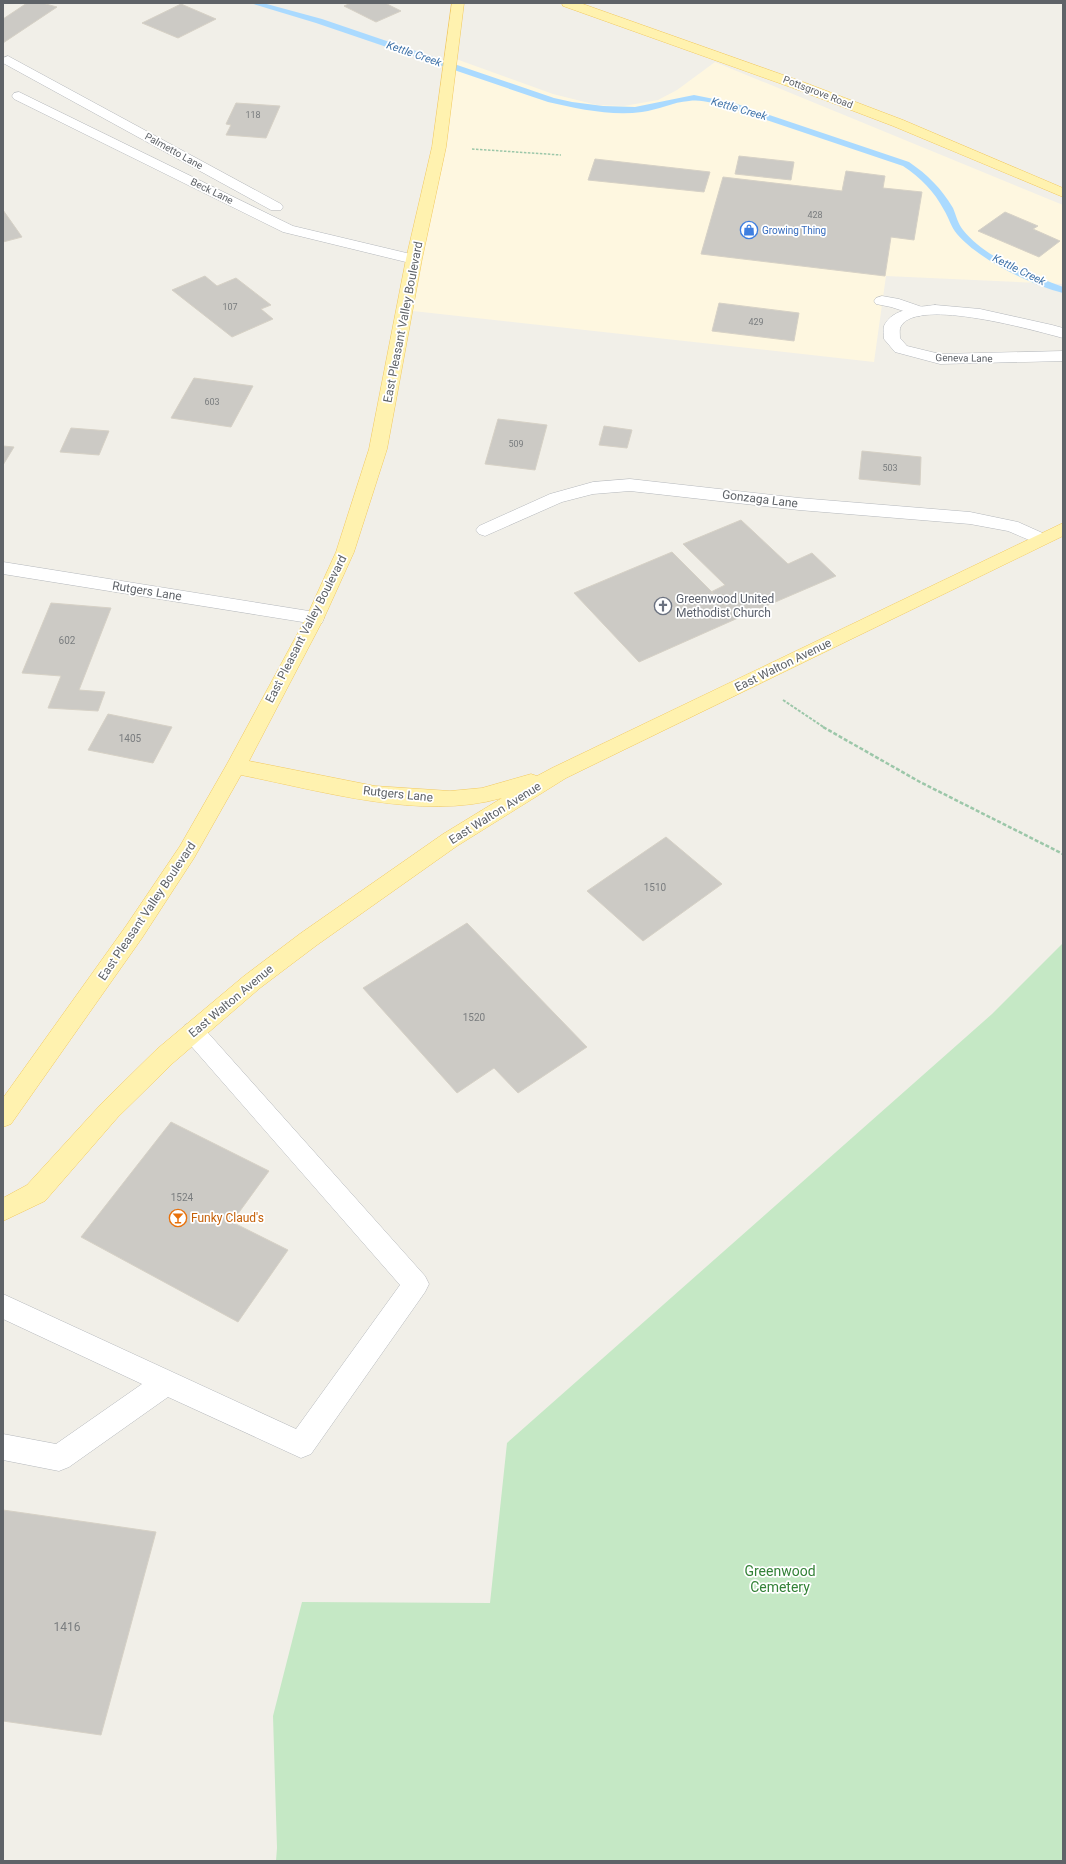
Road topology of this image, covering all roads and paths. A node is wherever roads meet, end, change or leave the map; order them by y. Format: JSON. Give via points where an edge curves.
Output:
{"nodes":[{"id":1,"x":458,"y":3,"type":"edge"},
{"id":2,"x":568,"y":3,"type":"edge"},
{"id":3,"x":8,"y":60,"type":"dead end"},
{"id":4,"x":19,"y":96,"type":"dead end"},
{"id":5,"x":439,"y":147,"type":"junction"},
{"id":6,"x":561,"y":155,"type":"dead end"},
{"id":7,"x":1063,"y":193,"type":"edge"},
{"id":8,"x":342,"y":240,"type":"junction"},
{"id":9,"x":414,"y":260,"type":"junction"},
{"id":10,"x":882,"y":301,"type":"dead end"},
{"id":11,"x":919,"y":311,"type":"junction"},
{"id":12,"x":1063,"y":333,"type":"edge"},
{"id":13,"x":1063,"y":356,"type":"edge"},
{"id":14,"x":1063,"y":529,"type":"edge"},
{"id":15,"x":485,"y":530,"type":"dead end"},
{"id":16,"x":1041,"y":539,"type":"junction"},
{"id":17,"x":3,"y":568,"type":"edge"},
{"id":18,"x":314,"y":618,"type":"junction"},
{"id":19,"x":756,"y":678,"type":"junction"},
{"id":20,"x":236,"y":766,"type":"junction"},
{"id":21,"x":559,"y":773,"type":"junction"},
{"id":22,"x":1063,"y":854,"type":"edge"},
{"id":23,"x":193,"y":1032,"type":"junction"},
{"id":24,"x":3,"y":1117,"type":"edge"},
{"id":25,"x":3,"y":1210,"type":"edge"},
{"id":26,"x":3,"y":1306,"type":"edge"},
{"id":27,"x":167,"y":1382,"type":"junction"},
{"id":28,"x":3,"y":1447,"type":"edge"}],
"edges":[{"from":1,"to":5,"type":"main road","name":"East Pleasant Valley Boulevard"},
{"from":2,"to":7,"type":"main road","name":"Pottsgrove Road","via":[[898,123]]},
{"from":3,"to":8,"type":"street","name":"Palmetto Lane","via":[[307,224]]},
{"from":4,"to":8,"type":"street","name":"Beck Lane","via":[[288,229]]},
{"from":5,"to":6,"type":"path"},
{"from":5,"to":9,"type":"main road","name":"East Pleasant Valley Boulevard"},
{"from":8,"to":9,"type":"street","name":"Beck Lane"},
{"from":9,"to":18,"type":"main road","name":"East Pleasant Valley Boulevard","via":[[378,448],[345,552]]},
{"from":10,"to":11,"type":"street"},
{"from":11,"to":12,"type":"street","name":"Geneva Lane","via":[[947,310],[980,314]]},
{"from":11,"to":13,"type":"street","name":"Geneva Lane","via":[[900,319],[892,327],[892,339],[901,349],[940,359]]},
{"from":14,"to":16,"type":"main road","name":"East Walton Avenue"},
{"from":15,"to":16,"type":"street","name":"Gonzaga Lane","via":[[556,498],[593,488],[630,485],[799,504],[970,518],[1012,526]]},
{"from":16,"to":19,"type":"main road","name":"East Walton Avenue"},
{"from":17,"to":18,"type":"street","name":"Rutgers Lane"},
{"from":18,"to":20,"type":"main road","name":"East Pleasant Valley Boulevard"},
{"from":19,"to":21,"type":"main road","name":"East Walton Avenue"},
{"from":19,"to":22,"type":"path","via":[[802,713],[872,755]]},
{"from":20,"to":21,"type":"main road","name":"Rutgers Lane","via":[[375,794],[450,799],[482,796]]},
{"from":20,"to":24,"type":"main road","name":"East Pleasant Valley Boulevard","via":[[187,852],[134,932]]},
{"from":21,"to":23,"type":"main road","name":"East Walton Avenue","via":[[450,840],[315,934],[252,982]]},
{"from":23,"to":25,"type":"main road","name":"East Walton Avenue","via":[[164,1056],[110,1110],[36,1193]]},
{"from":23,"to":27,"type":"street","via":[[416,1284],[302,1445]]},
{"from":26,"to":27,"type":"street"},
{"from":27,"to":28,"type":"street","via":[[59,1458]]}]}
